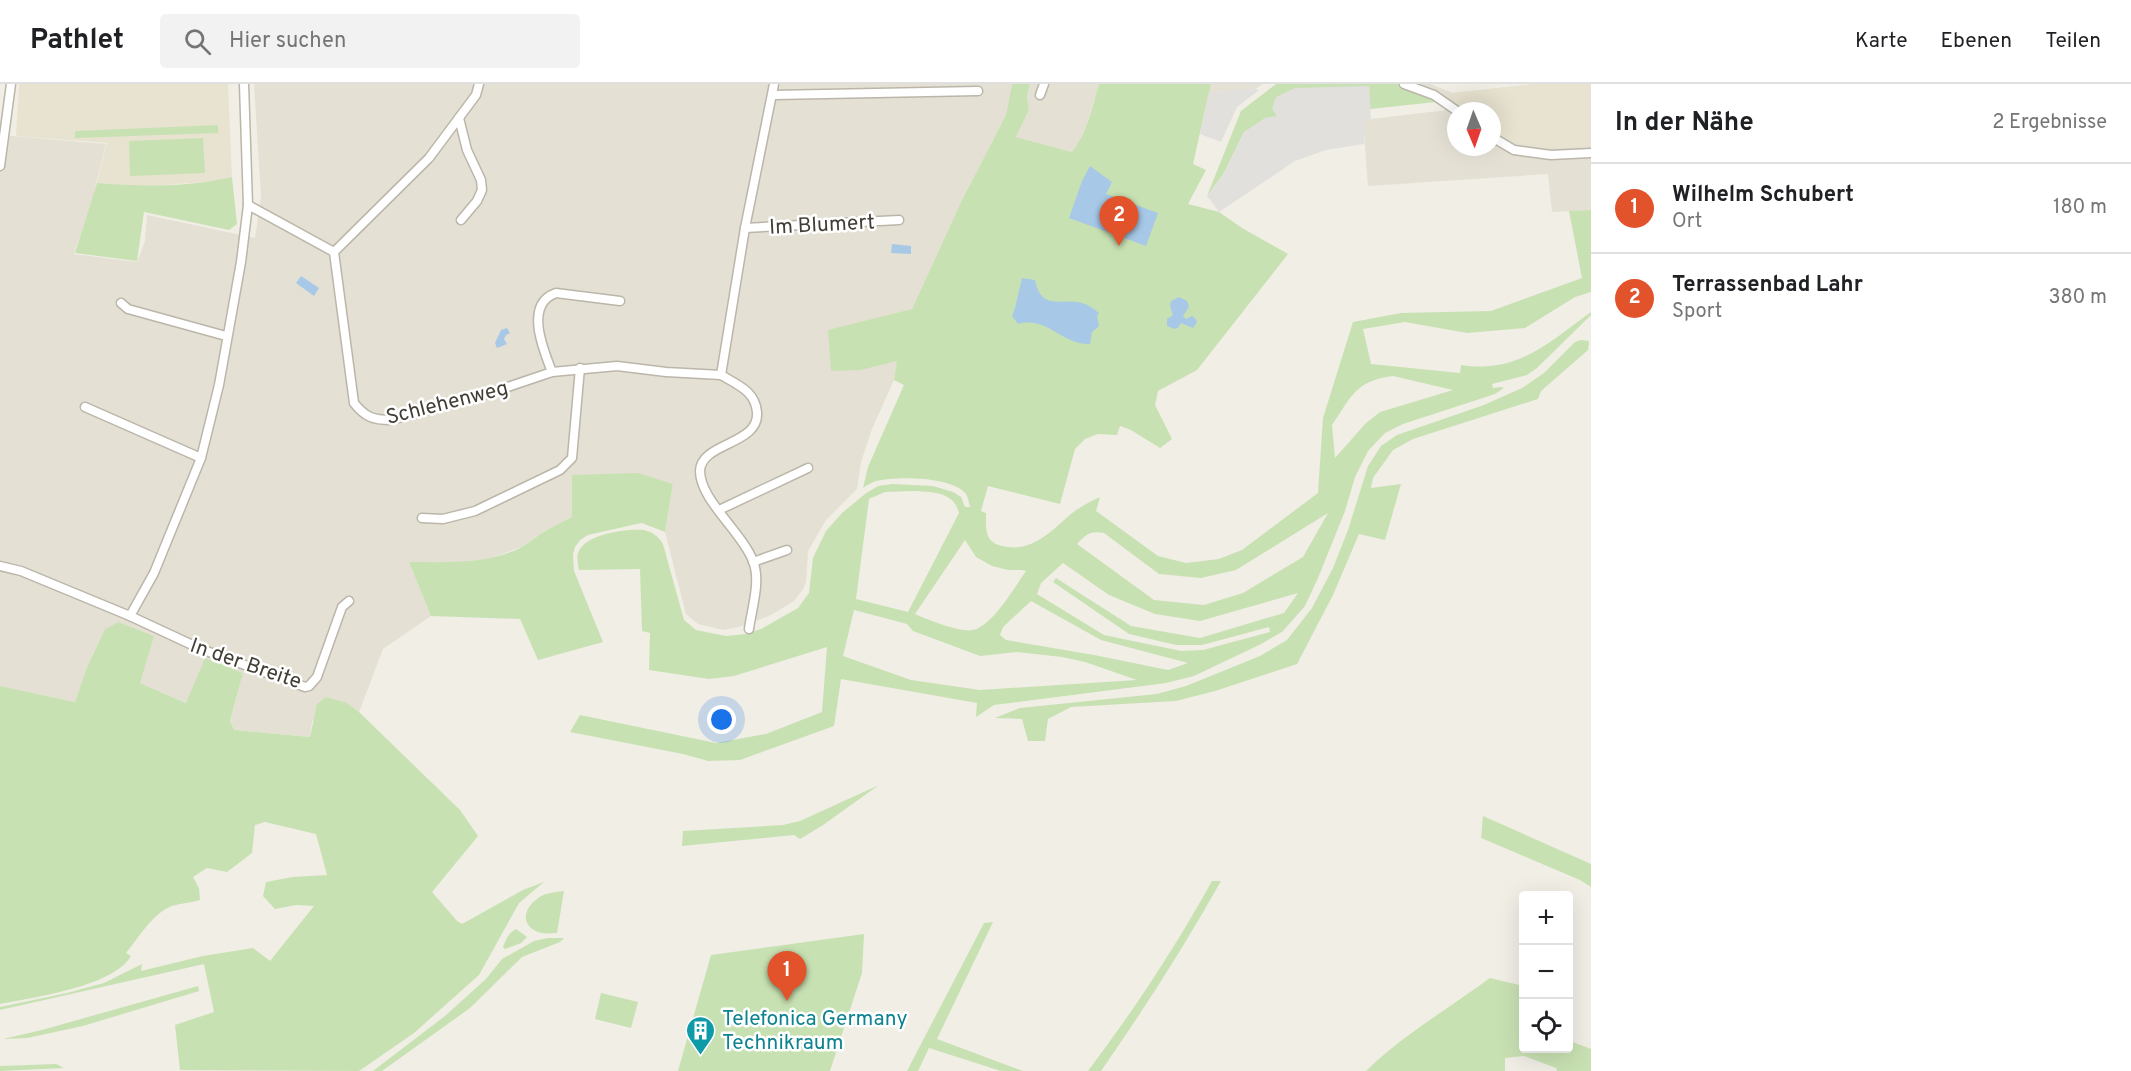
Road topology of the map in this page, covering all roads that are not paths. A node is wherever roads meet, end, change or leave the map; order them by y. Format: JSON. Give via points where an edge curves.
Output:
{"nodes":[{"id":1,"x":11,"y":84,"type":"edge"},
{"id":2,"x":244,"y":84,"type":"edge"},
{"id":3,"x":479,"y":84,"type":"edge"},
{"id":4,"x":774,"y":84,"type":"edge"},
{"id":5,"x":1044,"y":84,"type":"edge"},
{"id":6,"x":1404,"y":84,"type":"edge"},
{"id":7,"x":978,"y":91,"type":"dead end"},
{"id":8,"x":774,"y":95,"type":"junction"},
{"id":9,"x":1040,"y":95,"type":"dead end"},
{"id":10,"x":1447,"y":104,"type":"edge"},
{"id":11,"x":459,"y":118,"type":"junction"},
{"id":12,"x":1501,"y":142,"type":"edge"},
{"id":13,"x":1591,"y":153,"type":"edge"},
{"id":14,"x":0,"y":166,"type":"edge"},
{"id":15,"x":248,"y":205,"type":"junction"},
{"id":16,"x":461,"y":220,"type":"dead end"},
{"id":17,"x":899,"y":220,"type":"dead end"},
{"id":18,"x":745,"y":228,"type":"junction"},
{"id":19,"x":334,"y":252,"type":"junction"},
{"id":20,"x":620,"y":301,"type":"dead end"},
{"id":21,"x":121,"y":303,"type":"dead end"},
{"id":22,"x":226,"y":336,"type":"junction"},
{"id":23,"x":580,"y":368,"type":"junction"},
{"id":24,"x":552,"y":372,"type":"junction"},
{"id":25,"x":721,"y":375,"type":"junction"},
{"id":26,"x":85,"y":407,"type":"dead end"},
{"id":27,"x":201,"y":458,"type":"junction"},
{"id":28,"x":808,"y":468,"type":"dead end"},
{"id":29,"x":719,"y":510,"type":"junction"},
{"id":30,"x":422,"y":518,"type":"dead end"},
{"id":31,"x":787,"y":550,"type":"dead end"},
{"id":32,"x":753,"y":562,"type":"junction"},
{"id":33,"x":0,"y":566,"type":"edge"},
{"id":34,"x":349,"y":601,"type":"dead end"},
{"id":35,"x":130,"y":616,"type":"junction"},
{"id":36,"x":749,"y":629,"type":"dead end"}],
"edges":[{"from":1,"to":14,"type":"street"},
{"from":2,"to":15,"type":"street"},
{"from":3,"to":11,"type":"street"},
{"from":4,"to":8,"type":"street","name":"Im Blumert"},
{"from":5,"to":9,"type":"street"},
{"from":6,"to":10,"type":"street"},
{"from":7,"to":8,"type":"street"},
{"from":8,"to":18,"type":"street","name":"Im Blumert"},
{"from":11,"to":16,"type":"street","via":[[482,190]]},
{"from":11,"to":19,"type":"street","via":[[429,158]]},
{"from":12,"to":13,"type":"street","via":[[1514,150],[1551,155]]},
{"from":15,"to":19,"type":"street"},
{"from":15,"to":22,"type":"street"},
{"from":17,"to":18,"type":"street","name":"Im Blumert"},
{"from":18,"to":25,"type":"street","name":"Im Blumert"},
{"from":19,"to":24,"type":"street","name":"Schlehenweg","via":[[354,403],[368,418],[391,420]]},
{"from":20,"to":24,"type":"street","via":[[556,293],[547,296],[537,320]]},
{"from":21,"to":22,"type":"street","via":[[129,309]]},
{"from":22,"to":27,"type":"street"},
{"from":23,"to":24,"type":"street","name":"Schlehenweg"},
{"from":23,"to":25,"type":"street","via":[[618,366]]},
{"from":23,"to":30,"type":"street","via":[[572,458],[560,470],[475,511],[443,519]]},
{"from":25,"to":29,"type":"street","via":[[755,400],[757,416],[753,428],[709,455],[701,465],[705,492]]},
{"from":26,"to":27,"type":"street"},
{"from":27,"to":35,"type":"street","via":[[154,573]]},
{"from":28,"to":29,"type":"street"},
{"from":29,"to":32,"type":"street"},
{"from":31,"to":32,"type":"street"},
{"from":32,"to":36,"type":"street","via":[[756,585]]},
{"from":33,"to":35,"type":"street","name":"In der Breite"},
{"from":34,"to":35,"type":"street","name":"In der Breite","via":[[342,608],[317,677],[305,687],[201,649]]}]}
